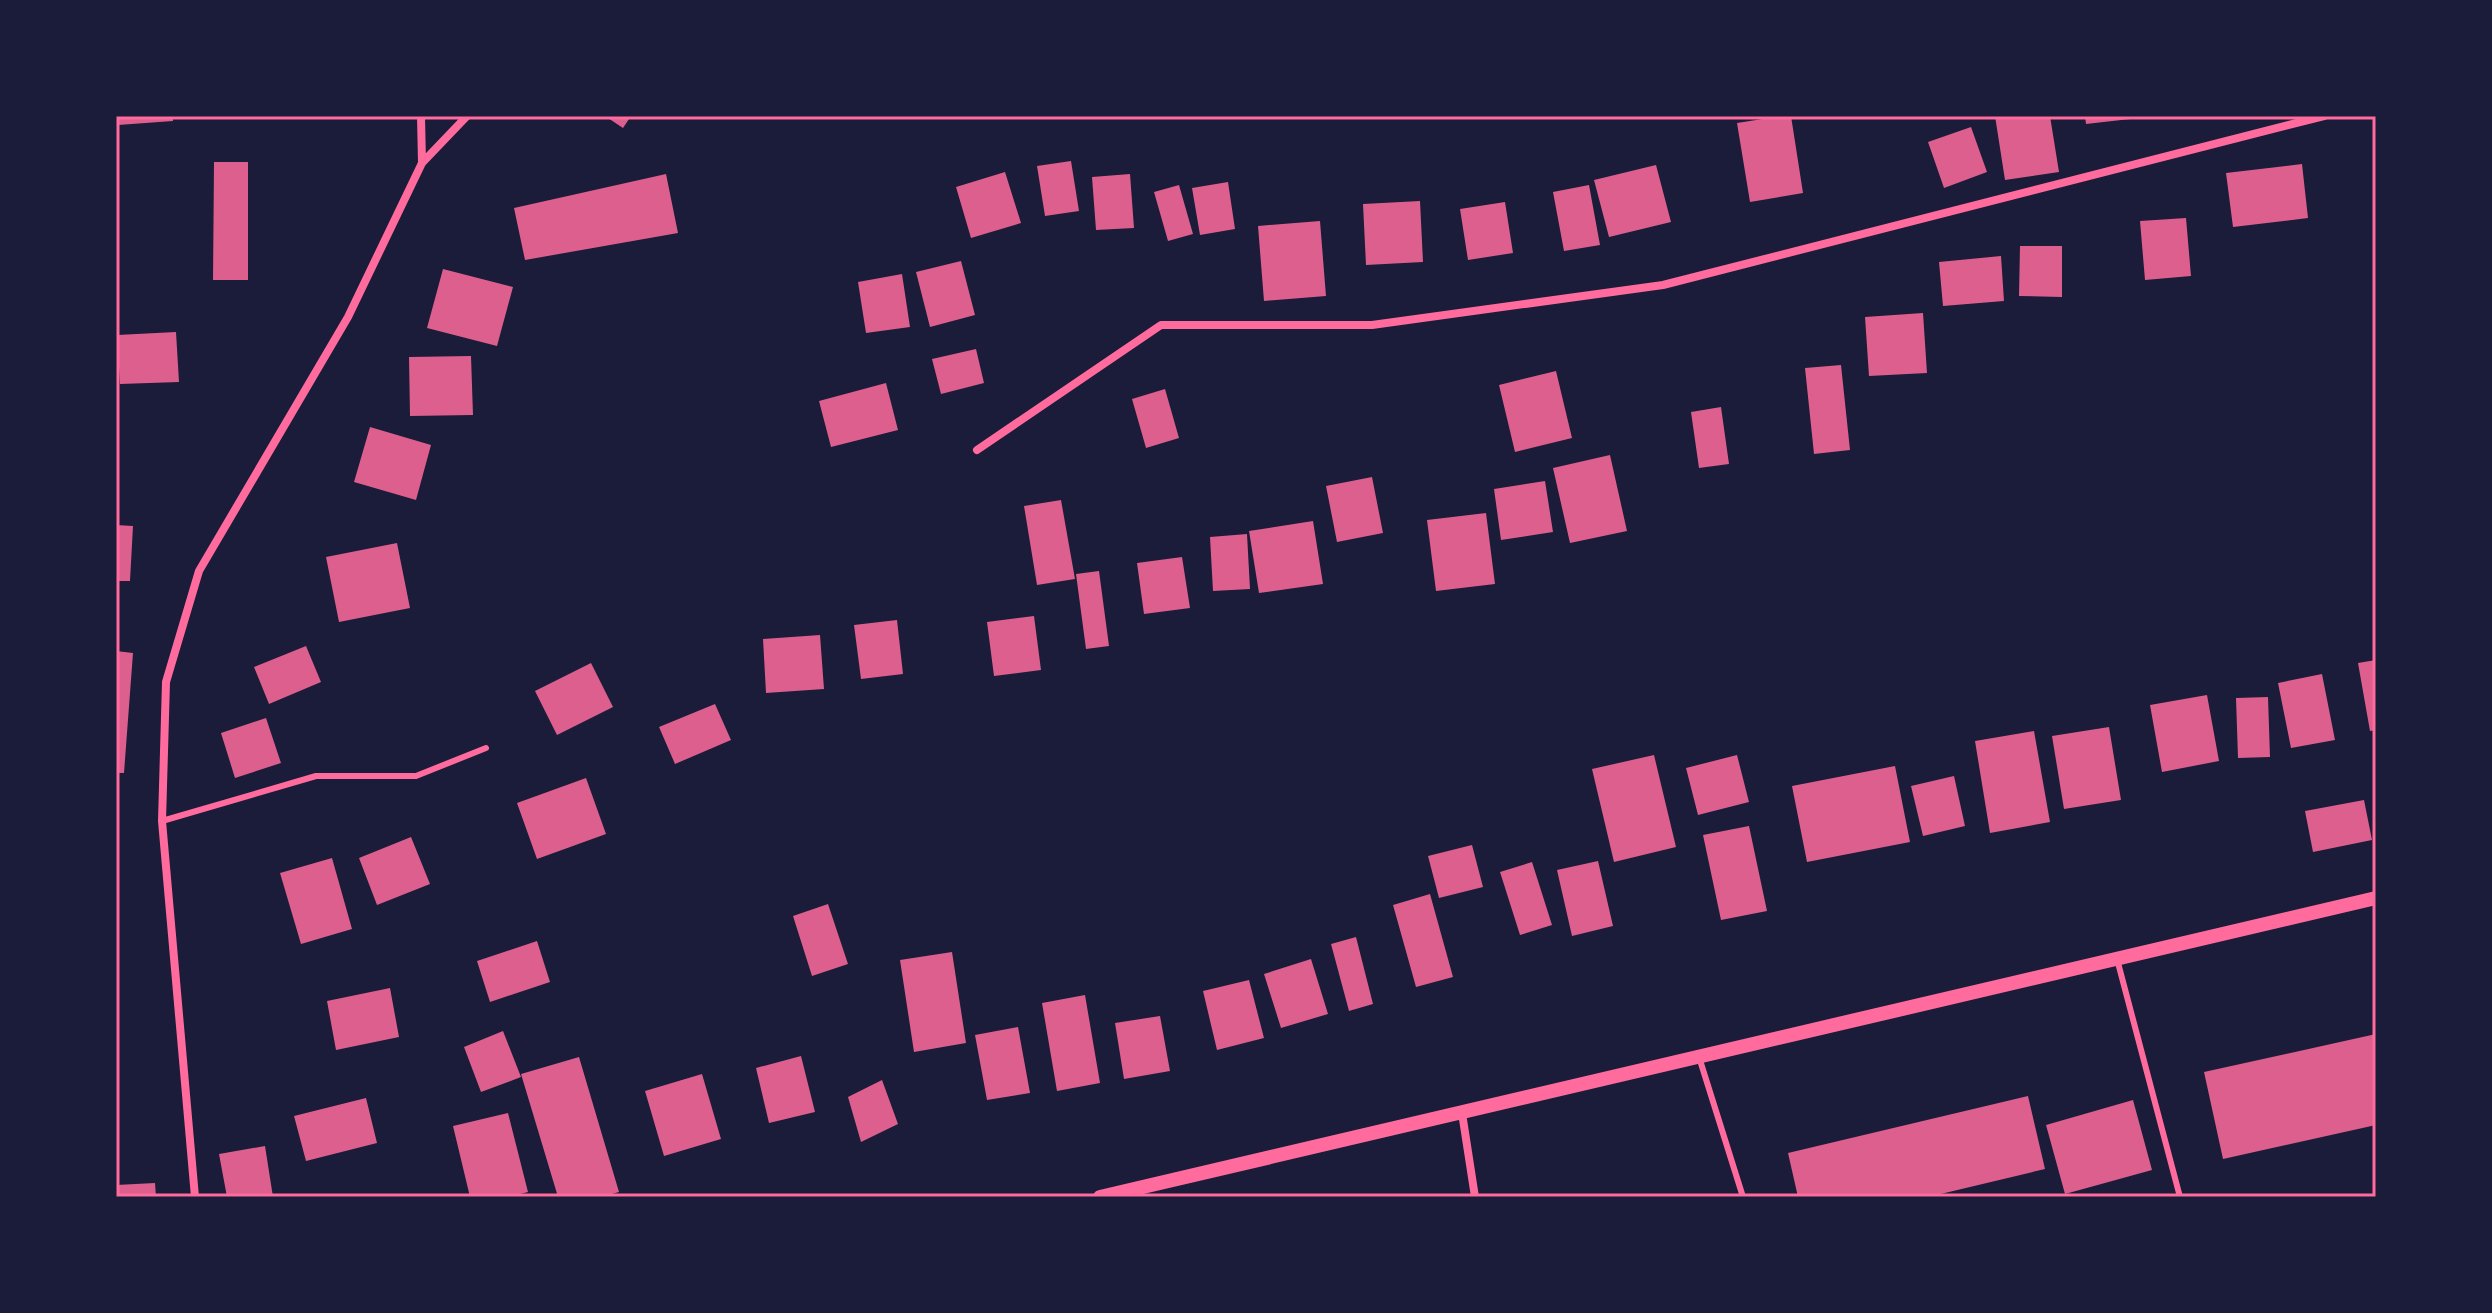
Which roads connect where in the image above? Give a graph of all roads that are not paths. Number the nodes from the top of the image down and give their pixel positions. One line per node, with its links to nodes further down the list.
1 (421, 116): 4 (street)
2 (467, 116): 4 (street)
3 (2324, 116): 5 (street)
4 (422, 163): 7 (street)
5 (977, 450)
6 (486, 748): 7 (lane)
7 (162, 821): 12 (street)
8 (2376, 898): 9 (street)
9 (2117, 959): 10 (street); 16 (lane)
10 (1699, 1057): 11 (street); 15 (lane)
11 (1462, 1113): 13 (street); 14 (street)
12 (195, 1197)
13 (1100, 1197)
14 (1475, 1197)
15 (1743, 1197)
16 (2180, 1197)

